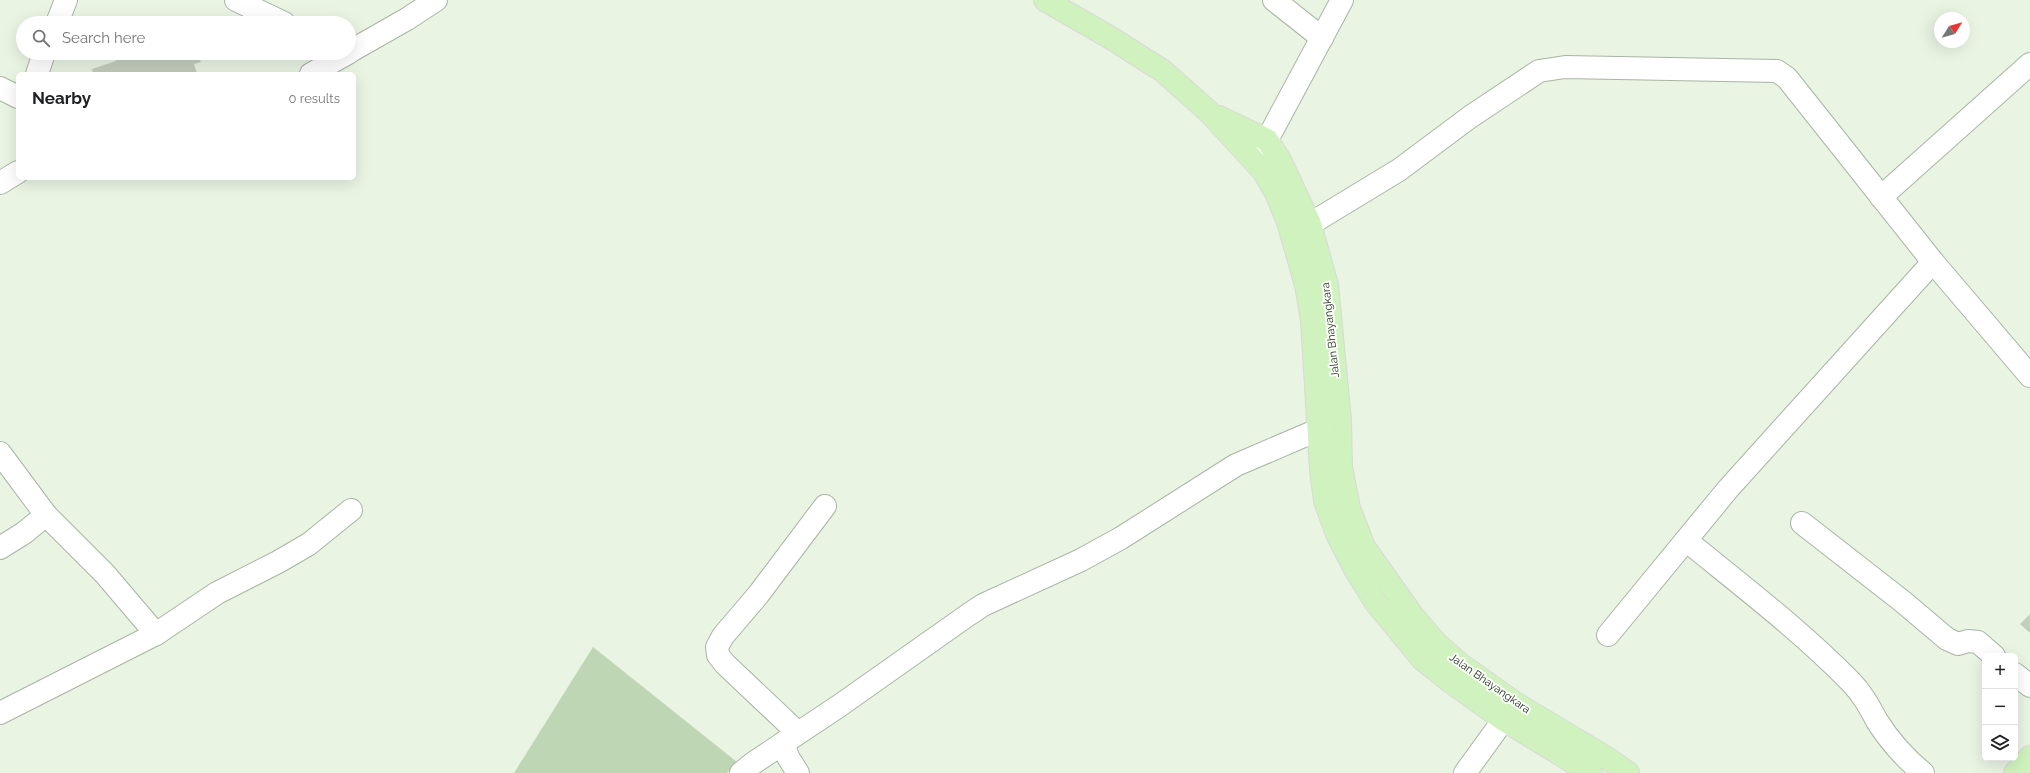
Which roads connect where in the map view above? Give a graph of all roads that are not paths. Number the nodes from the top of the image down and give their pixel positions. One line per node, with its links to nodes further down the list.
1 (66, 0): 7 (street)
2 (236, 0): 8 (street)
3 (436, 0): 10 (street)
4 (1045, 0): 18 (main road)
5 (1274, 0): 9 (street)
6 (1342, 0): 9 (street)
7 (60, 16)
8 (269, 16)
9 (1322, 38): 19 (street)
10 (356, 48)
11 (42, 60): 14 (street)
12 (336, 60): 15 (street)
13 (2030, 64): 23 (street)
14 (38, 72)
15 (315, 72)
16 (0, 88): 17 (street)
17 (16, 96)
18 (1209, 112): 19 (main road); 20 (main road, Jalan Bhayangkara)
19 (1267, 140): 20 (street); 24 (main road, Jalan Bhayangkara)
20 (1252, 159): 27 (main road, Jalan Bhayangkara)
21 (16, 173): 22 (street)
22 (0, 183)
23 (1881, 197): 24 (street); 25 (street)
24 (1310, 224): 40 (main road, Jalan Bhayangkara)
25 (1933, 262): 26 (street); 33 (street)
26 (2030, 376)
27 (1320, 429): 40 (main road, Jalan Bhayangkara); 42 (street)
28 (0, 453): 31 (street)
29 (825, 506): 42 (street)
30 (351, 510): 35 (street)
31 (46, 515): 34 (street); 35 (street)
32 (1802, 523): 37 (street)
33 (1687, 541): 36 (street); 49 (street)
34 (0, 548)
35 (156, 634): 41 (street)
36 (1608, 636)
37 (1991, 653)
38 (2018, 676): 39 (street)
39 (2030, 686)
40 (1510, 712): 46 (street); 47 (main road, Jalan Bhayangkara); 48 (main road, Jalan Bhayangkara)
41 (0, 713)
42 (790, 738): 44 (street); 45 (street)
43 (2030, 757): 50 (main road)
44 (741, 773)
45 (798, 773)
46 (1465, 773)
47 (1591, 773)
48 (1628, 773)
49 (1923, 773)
50 (2015, 773)

